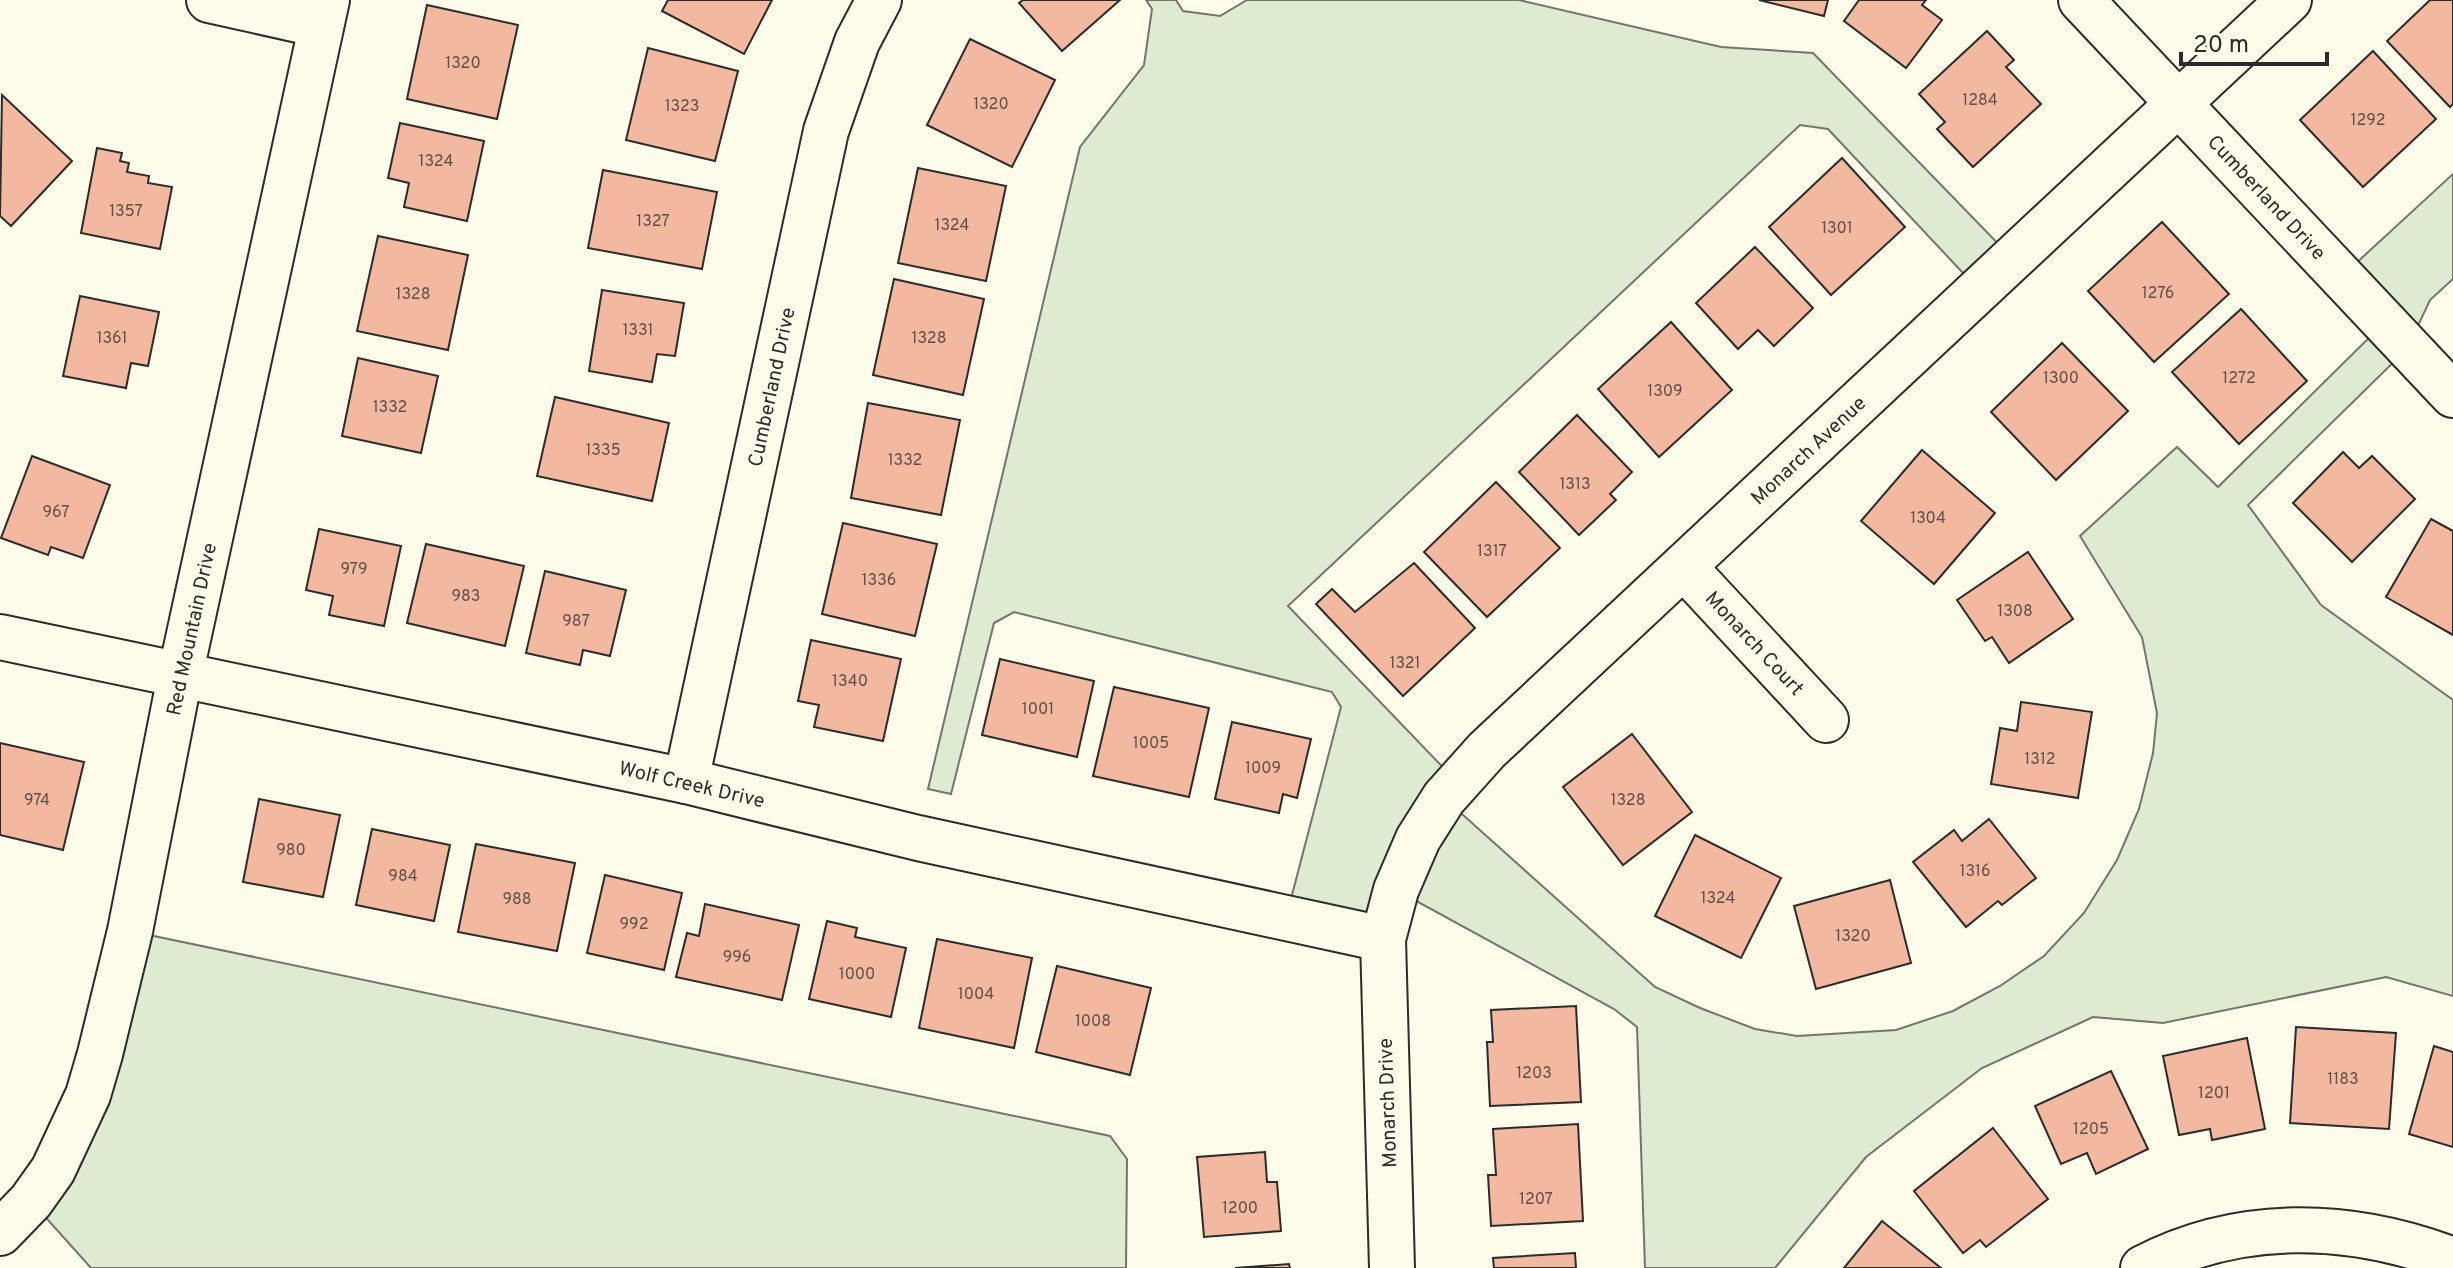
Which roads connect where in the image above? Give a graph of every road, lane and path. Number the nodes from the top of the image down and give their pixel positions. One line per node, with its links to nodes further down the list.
1 (209, 0): 5 (street)
2 (879, 0): 12 (street, Cumberland Drive)
3 (2081, 0): 6 (street, Cumberland Drive)
4 (2289, 0): 6 (street, Monarch Avenue)
5 (324, 13): 10 (street, Red Mountain Drive)
6 (2181, 104): 7 (street, Cumberland Drive); 8 (street, Monarch Avenue)
7 (2453, 395)
8 (1684, 567): 11 (street, Monarch Court); 13 (street, Monarch Avenue)
9 (0, 637): 10 (street, Wolf Creek Drive)
10 (180, 676): 12 (street, Wolf Creek Drive); 14 (street, Red Mountain Drive)
11 (1826, 720)
12 (686, 781): 13 (street, Wolf Creek Drive)
13 (1383, 939): 16 (street, Monarch Drive)
14 (0, 1233)
15 (2453, 1260): 17 (street)
16 (1392, 1268)
17 (2143, 1268)

